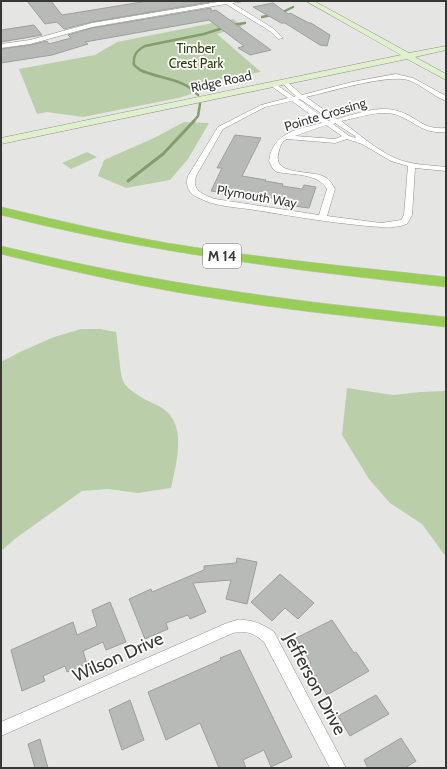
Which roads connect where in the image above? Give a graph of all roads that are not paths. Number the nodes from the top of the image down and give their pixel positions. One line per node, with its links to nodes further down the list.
1 (228, 1): 2 (street); 4 (street); 5 (street)
2 (244, 1)
3 (309, 1): 7 (street)
4 (280, 38)
5 (1, 46)
6 (446, 48): 7 (street, Ridge Road)
7 (407, 55): 8 (street); 9 (street, Ridge Road)
8 (446, 77)
9 (283, 81): 10 (street, Ridge Road); 11 (street)
10 (272, 84): 12 (street); 19 (street, Ridge Road)
11 (301, 96): 12 (street, Plymouth Way); 13 (street, Plymouth Way); 14 (street)
12 (291, 99): 15 (street); 24 (street, Plymouth Way)
13 (446, 99)
14 (337, 122): 15 (street, Pointe Crossing); 16 (street, Pointe Crossing); 20 (street)
15 (327, 124): 17 (street, Pointe Crossing); 18 (street)
16 (446, 130)
17 (286, 137): 18 (street); 24 (street, Pointe Crossing)
18 (347, 137): 20 (street)
19 (1, 140)
20 (366, 144): 21 (street)
21 (412, 165): 22 (street); 24 (street, Plymouth Way)
22 (446, 169)
23 (1, 210): 26 (highway, M 14)
24 (322, 218)
25 (1, 250): 27 (highway)
26 (446, 282)
27 (446, 322)
28 (252, 626): 29 (street, Wilson Drive); 30 (street, Jefferson Drive)
29 (1, 729)
30 (338, 768)

